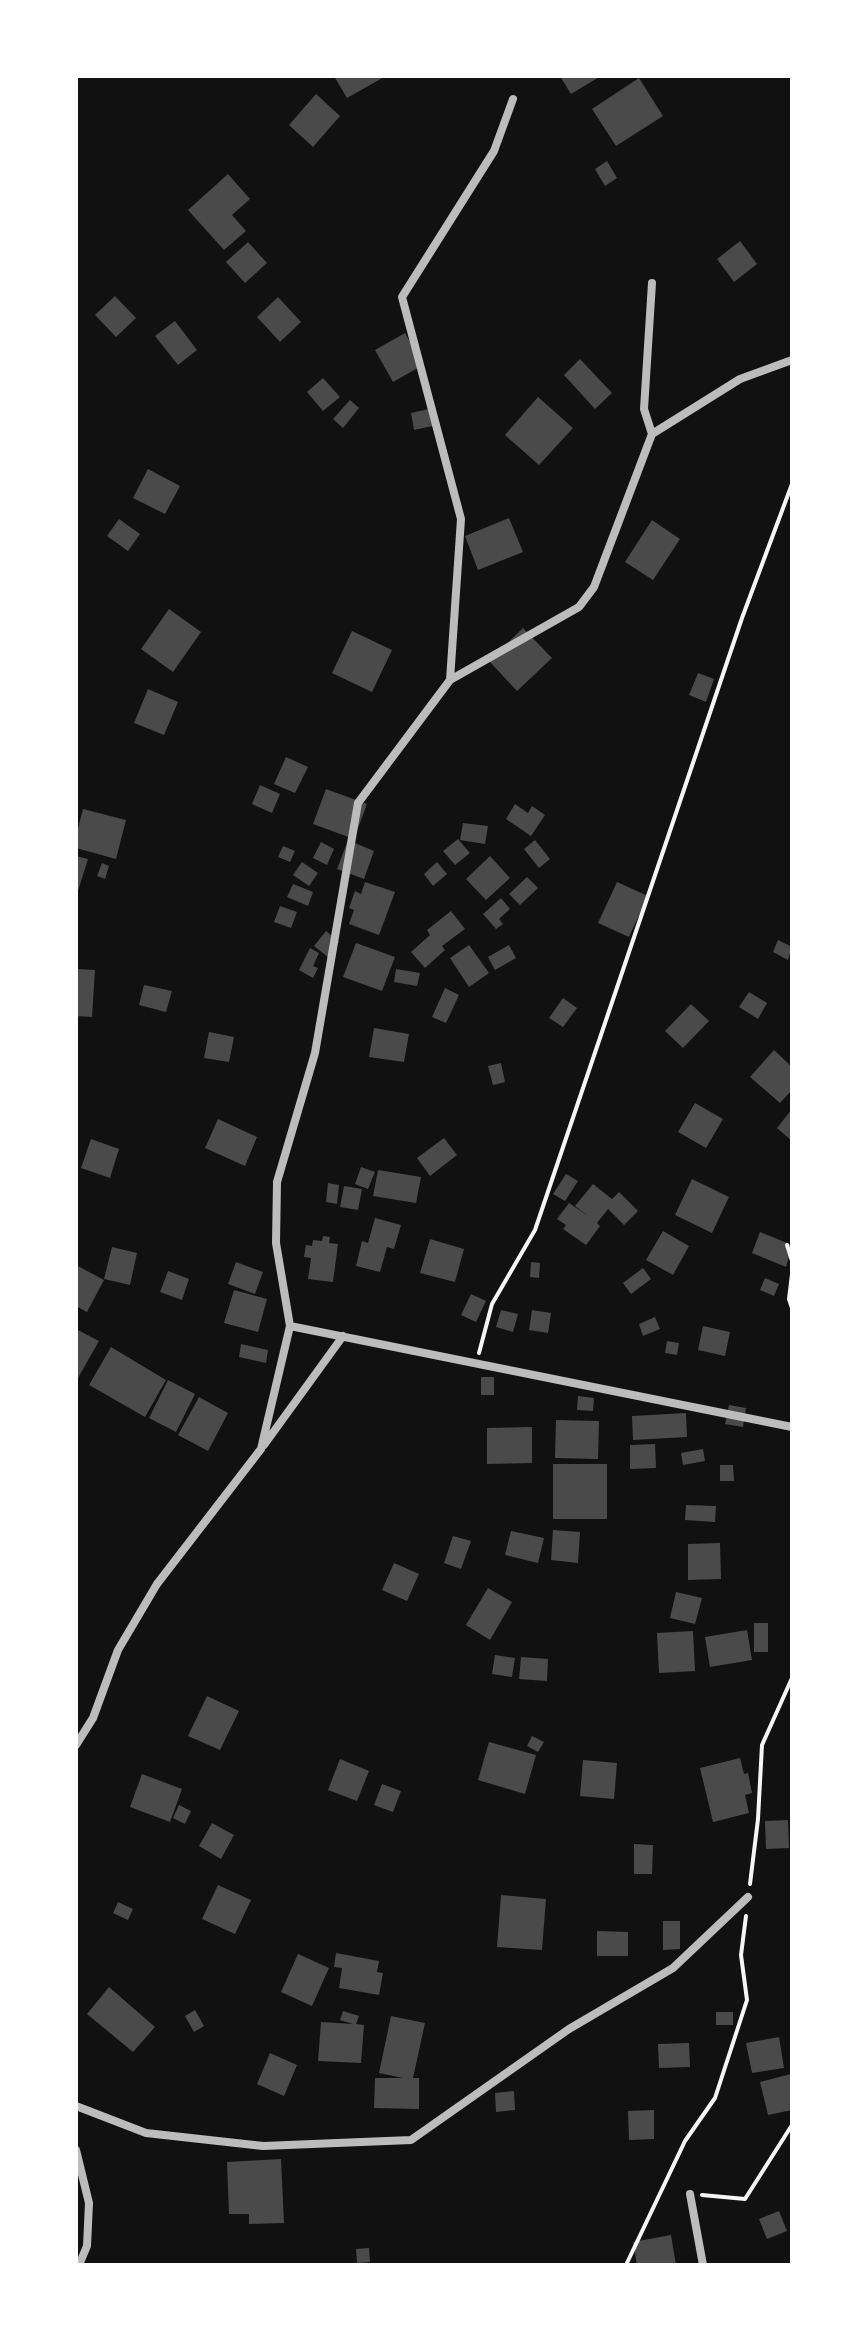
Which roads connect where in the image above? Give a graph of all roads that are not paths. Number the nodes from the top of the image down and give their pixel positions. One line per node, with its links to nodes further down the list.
1 (513, 99): 5 (street)
2 (652, 283): 4 (street)
3 (792, 360): 4 (street)
4 (652, 434): 5 (street)
5 (450, 680): 6 (street)
6 (290, 1326): 7 (street); 9 (street)
7 (343, 1336): 8 (street); 9 (street)
8 (792, 1427)
9 (261, 1449): 10 (street)
10 (76, 1745)
11 (748, 1897): 12 (street)
12 (76, 2106)
13 (76, 2150): 15 (street)
14 (690, 2194): 16 (street)
15 (79, 2265)
16 (703, 2265)

